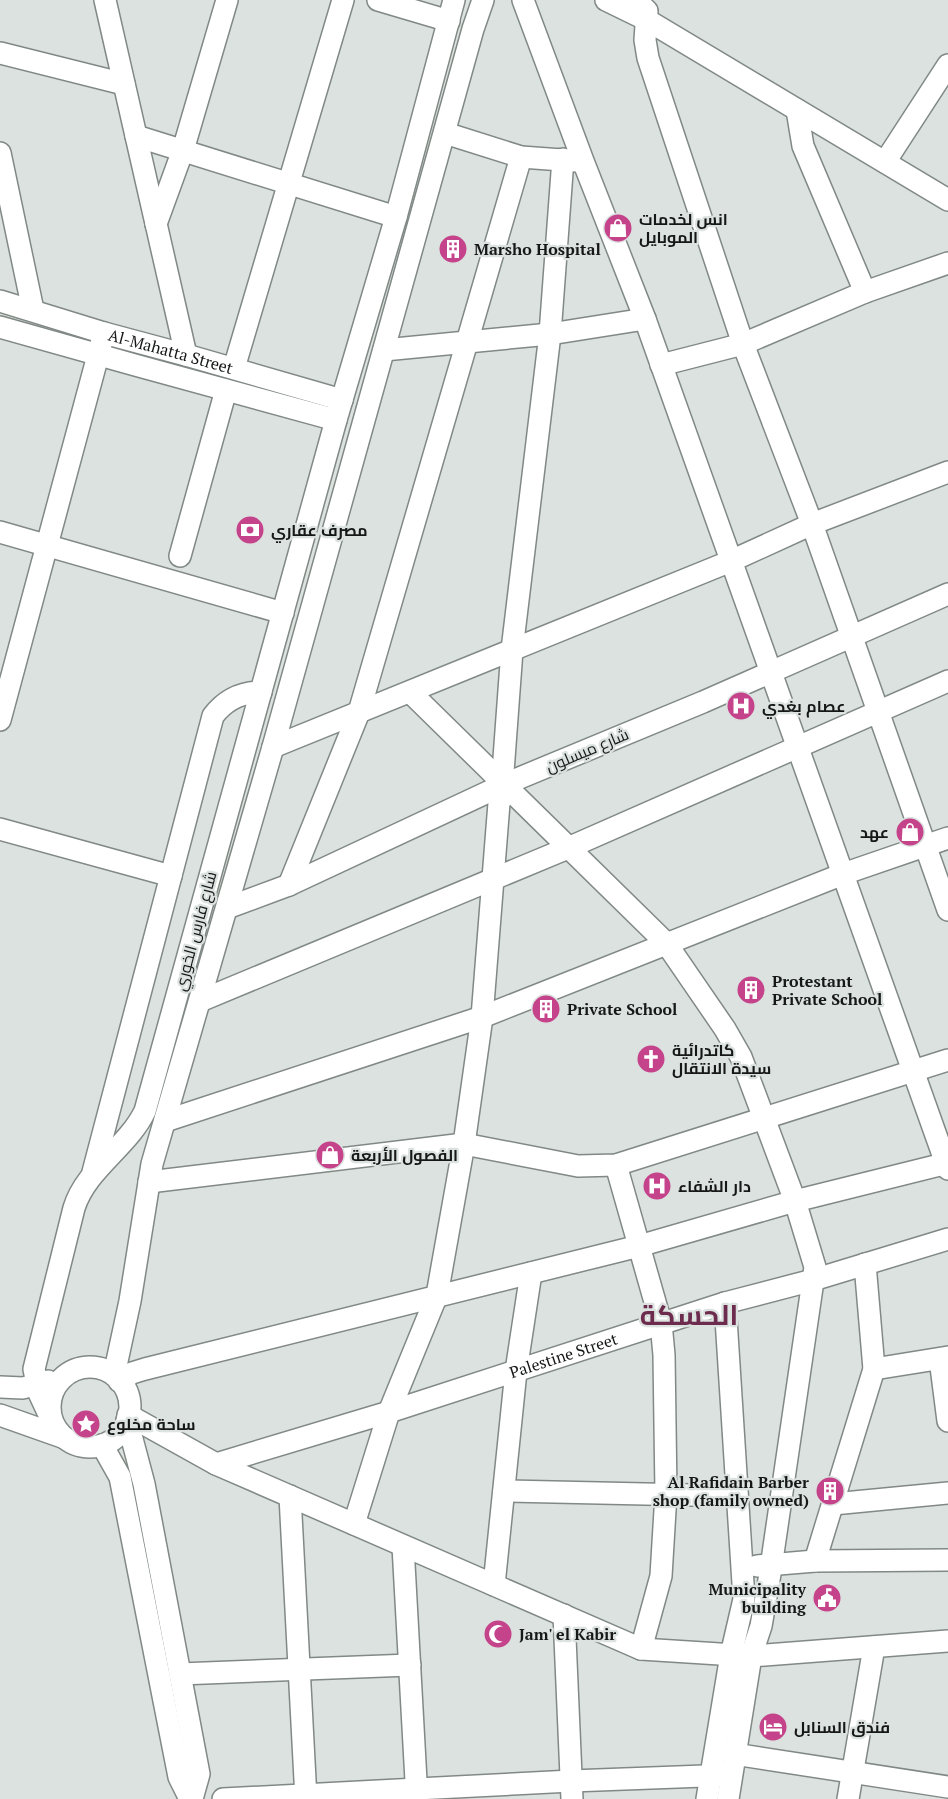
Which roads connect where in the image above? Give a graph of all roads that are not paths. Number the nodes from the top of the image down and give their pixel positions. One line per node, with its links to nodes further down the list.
1 (105, 0): 14 (street)
2 (227, 0): 18 (street)
3 (343, 0): 23 (street)
4 (378, 0): 11 (street)
5 (454, 0): 11 (street, شارع فارس الخوري)
6 (483, 0): 16 (street)
7 (523, 0): 21 (street)
8 (606, 0): 10 (street)
9 (636, 0): 10 (street)
10 (647, 20): 15 (street); 36 (street)
11 (449, 21): 25 (street, شارع فارس الخوري)
12 (0, 53): 14 (street)
13 (948, 65): 22 (street)
14 (124, 84): 17 (street)
15 (797, 110): 22 (street); 28 (street)
16 (445, 133): 20 (street); 37 (street)
17 (136, 136): 18 (street); 26 (street)
18 (183, 150): 23 (street); 26 (street)
19 (0, 153): 30 (street)
20 (521, 157): 21 (street); 35 (street)
21 (573, 160): 31 (street); 34 (street)
22 (885, 162): 24 (street)
23 (289, 183): 25 (street); 41 (street)
24 (948, 200)
25 (396, 217): 43 (street, شارع فارس الخوري)
26 (156, 224): 39 (street)
27 (948, 263): 28 (street)
28 (866, 292): 36 (street)
29 (0, 301): 30 (street, Al-Mahatta Street)
30 (33, 310): 33 (street, Al-Mahatta Street)
31 (645, 319): 34 (street); 40 (street)
32 (0, 327): 38 (street, Al-Mahatta Street)
33 (104, 333): 38 (street); 39 (street, Al-Mahatta Street)
34 (550, 334): 35 (street); 53 (street)
35 (467, 342): 37 (street); 58 (street)
36 (743, 344): 40 (street); 45 (street)
37 (384, 350): 61 (street)
38 (99, 355): 42 (street, Al-Mahatta Street); 47 (street)
39 (186, 355): 41 (street, Al-Mahatta Street)
40 (661, 365): 49 (street)
41 (234, 368): 43 (street, Al-Mahatta Street)
42 (226, 390): 43 (street, Al-Mahatta Street); 48 (street)
43 (339, 410): 51 (street, شارع فارس الخوري)
44 (946, 479): 45 (street)
45 (812, 524): 49 (street); 52 (street)
46 (0, 532): 47 (street)
47 (47, 546): 51 (street); 60 (street)
48 (180, 556)
49 (731, 561): 53 (street); 54 (street)
50 (948, 594): 52 (street, شارع ميسلون)
51 (283, 613): 56 (street, شارع فارس الخوري)
52 (851, 637): 54 (street, شارع ميسلون); 59 (street)
53 (513, 650): 57 (street); 63 (street)
54 (771, 672): 62 (street); 63 (street, شارع ميسلون)
55 (948, 681): 59 (street)
56 (261, 692): 69 (street); 84 (street, شارع فارس الخوري)
57 (410, 692): 58 (street); 63 (street)
58 (359, 712): 61 (street); 71 (street)
59 (879, 713): 62 (street); 66 (street)
60 (0, 720)
61 (273, 747): 72 (street)
62 (798, 749): 67 (street); 68 (street)
63 (505, 785): 67 (street); 70 (street); 71 (street, شارع ميسلون)
64 (0, 828): 69 (street)
65 (948, 838): 66 (street)
66 (925, 846): 68 (street); 73 (street)
67 (568, 848): 70 (street); 74 (street)
68 (843, 874): 74 (street); 78 (street)
69 (171, 876): 84 (street)
70 (492, 879): 75 (street); 76 (street)
71 (289, 885): 72 (street, شارع ميسلون)
72 (227, 908): 75 (street)
73 (948, 910)
74 (666, 943): 76 (street); 79 (street)
75 (200, 1001): 80 (street)
76 (482, 1017): 80 (street); 81 (street)
77 (948, 1060): 78 (street)
78 (913, 1071): 79 (street); 83 (street)
79 (764, 1118): 82 (street); 86 (street)
80 (165, 1121): 85 (street)
81 (464, 1144): 82 (street); 85 (street); 92 (street)
82 (616, 1165): 88 (street)
83 (947, 1165): 86 (street)
84 (90, 1180): 96 (street, شارع فارس الخوري)
85 (149, 1182): 100 (street)
86 (795, 1201): 88 (street); 91 (street)
87 (948, 1239): 89 (street, Palestine Street)
88 (639, 1246): 90 (street); 94 (street)
89 (866, 1264): 91 (street, Palestine Street); 97 (street)
90 (531, 1273): 92 (street); 98 (street)
91 (813, 1280): 93 (street, Palestine Street); 121 (street)
92 (437, 1295): 100 (street); 104 (street)
93 (725, 1303): 94 (street, Palestine Street); 115 (street)
94 (661, 1323): 98 (street, Palestine Street); 113 (street)
95 (944, 1358): 97 (street); 107 (street)
96 (35, 1360): 101 (street); 102 (street, شارع فارس الخوري)
97 (874, 1369): 116 (street)
98 (516, 1371): 104 (street, Palestine Street); 111 (street)
99 (71, 1372): 100 (street); 102 (street); 108 (street)
100 (116, 1378): 106 (street)
101 (0, 1379)
102 (37, 1385): 103 (street); 108 (street, شارع فارس الخوري)
103 (0, 1388)
104 (389, 1412): 110 (street, Palestine Street); 117 (street)
105 (0, 1415): 108 (street)
106 (128, 1418): 109 (street); 110 (street); 131 (street)
107 (948, 1420)
108 (59, 1430): 109 (street)
109 (102, 1445): 139 (street)
110 (216, 1464): 114 (street)
111 (504, 1491): 113 (street); 123 (street)
112 (948, 1493): 116 (street)
113 (666, 1494): 115 (street); 127 (street)
114 (290, 1496): 117 (street); 130 (street)
115 (737, 1496): 122 (street)
116 (833, 1504): 120 (street)
117 (354, 1524): 118 (street)
118 (403, 1545): 123 (street); 129 (street)
119 (948, 1560): 120 (street)
120 (815, 1561): 121 (street)
121 (771, 1564): 122 (street); 128 (street)
122 (742, 1567): 128 (street)
123 (494, 1585): 124 (street)
124 (564, 1615): 127 (street); 136 (street)
125 (948, 1641): 126 (street)
126 (874, 1647): 128 (street); 133 (street)
127 (641, 1649): 128 (street)
128 (741, 1655): 132 (street); 134 (street)
129 (410, 1665): 130 (street); 137 (street)
130 (299, 1669): 131 (street); 138 (street)
131 (180, 1674): 139 (street)
132 (734, 1754): 133 (street); 134 (street)
133 (853, 1772): 135 (street); 143 (street)
134 (721, 1775): 136 (street); 141 (street); 142 (street)
135 (948, 1787)
136 (571, 1790): 137 (street)
137 (417, 1794): 138 (street)
138 (306, 1797): 140 (street)
139 (191, 1799)
140 (224, 1799)
141 (708, 1799)
142 (728, 1799)
143 (848, 1799)

